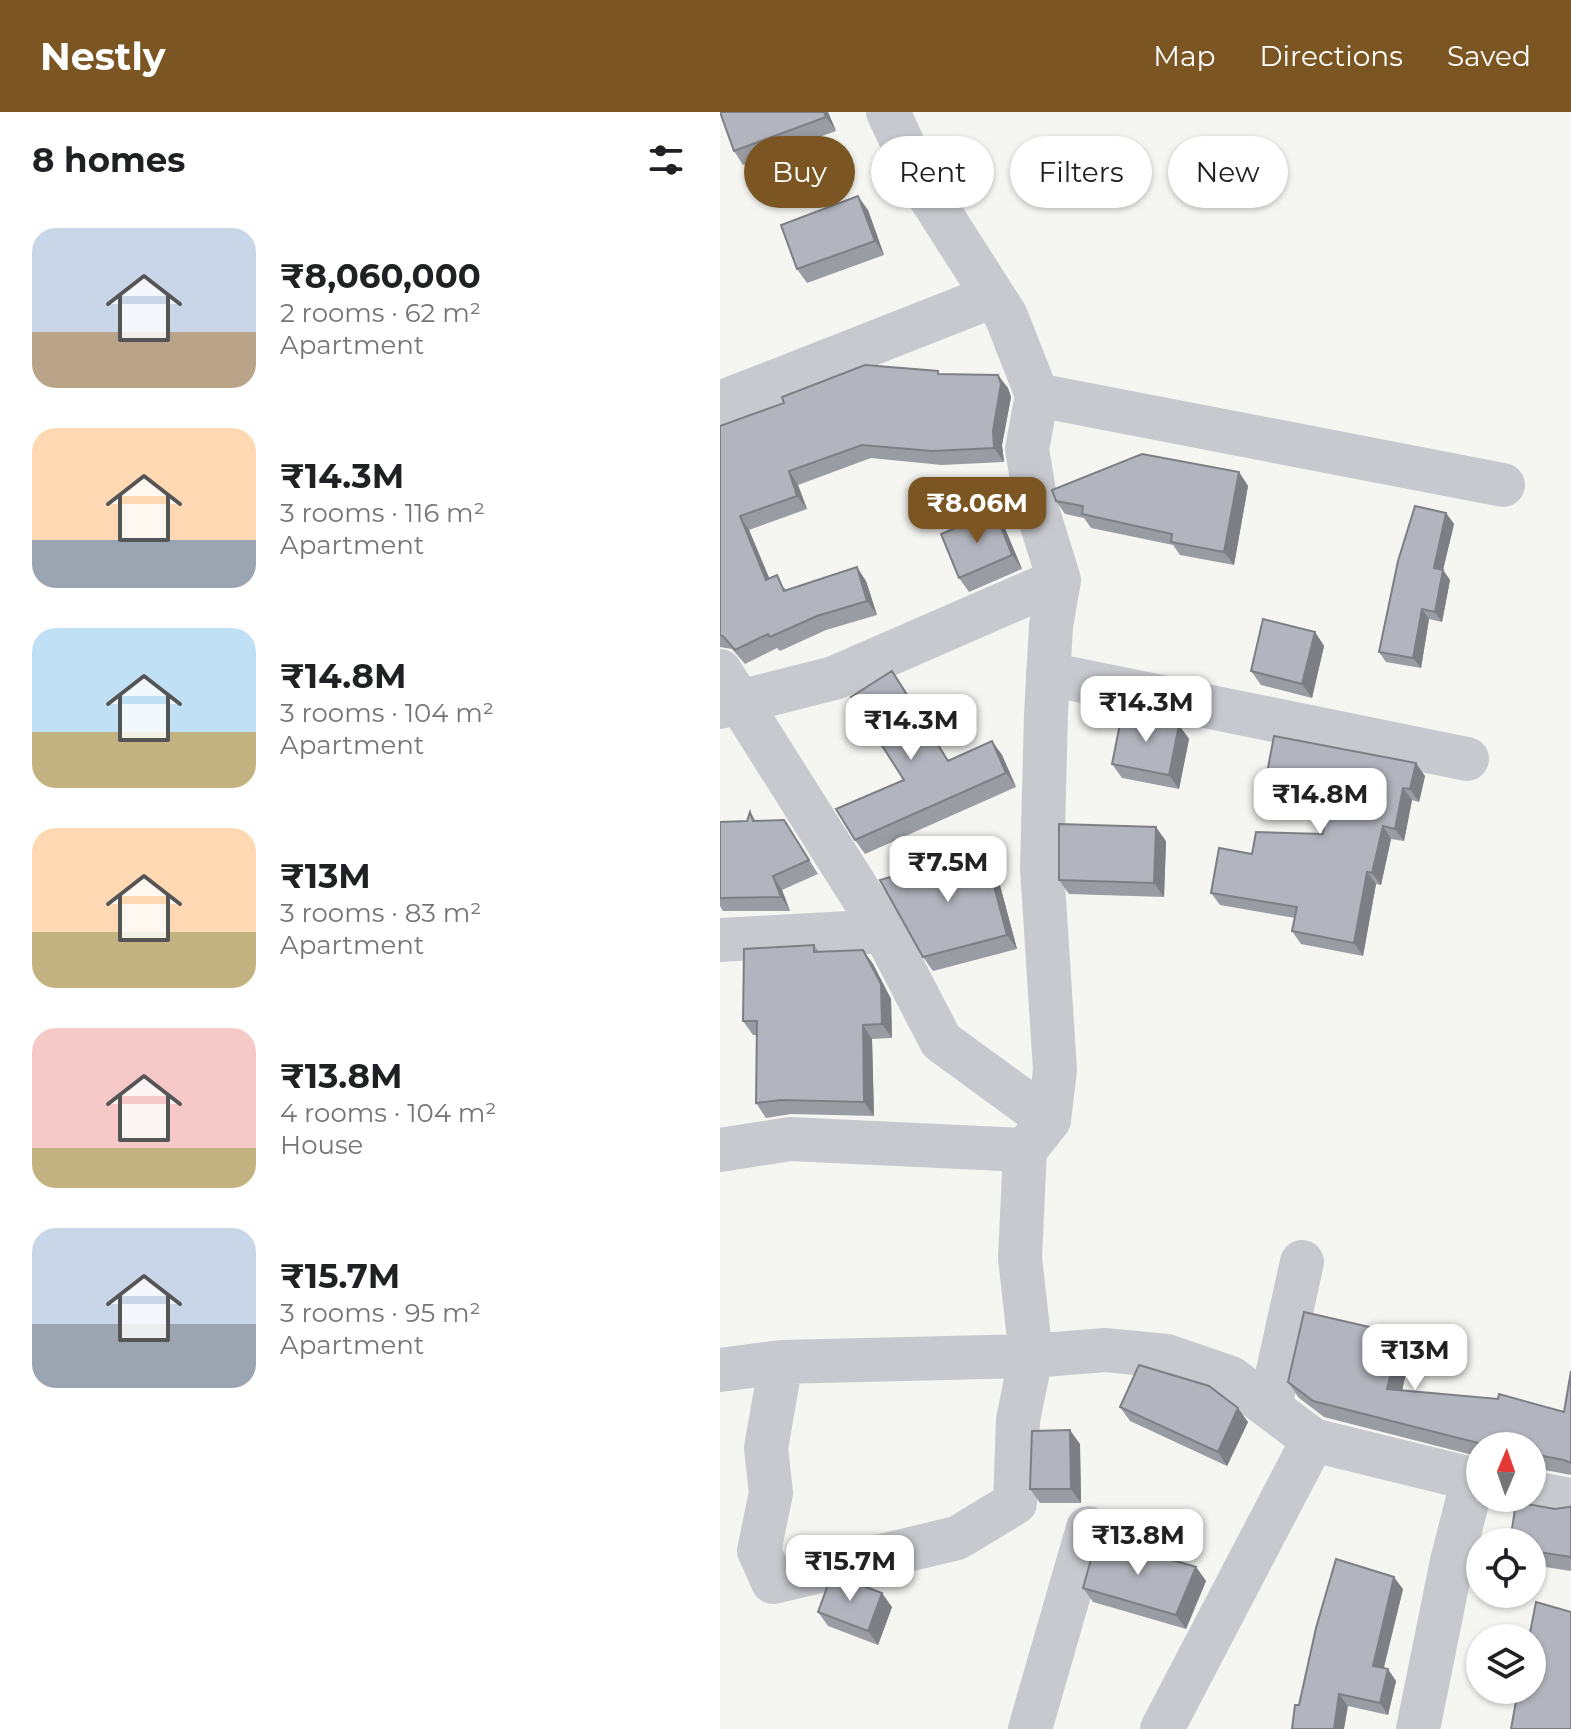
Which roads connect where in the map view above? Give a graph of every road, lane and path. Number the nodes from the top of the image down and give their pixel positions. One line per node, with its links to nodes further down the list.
1 (888, 112): 2 (street)
2 (993, 296): 3 (street); 4 (street)
3 (1037, 395): 5 (street); 6 (street)
4 (720, 403)
5 (1503, 485)
6 (1059, 580): 7 (street); 8 (street)
7 (1048, 674): 9 (street); 12 (street)
8 (728, 693): 10 (street)
9 (1467, 759)
10 (884, 931): 11 (street); 12 (street)
11 (720, 940)
12 (1037, 1135): 13 (street); 15 (street)
13 (720, 1150)
14 (1302, 1262): 18 (street)
15 (1031, 1356): 16 (street); 16 (street); 18 (street)
16 (781, 1362): 17 (street)
17 (720, 1370)
18 (1270, 1407): 19 (street)
19 (1313, 1440): 20 (street); 26 (street)
20 (1466, 1477)
21 (1546, 1496): 22 (street)
22 (1571, 1500)
23 (1467, 1512): 27 (street)
24 (1088, 1528): 25 (street)
25 (1030, 1729)
26 (1162, 1729)
27 (1418, 1729)

